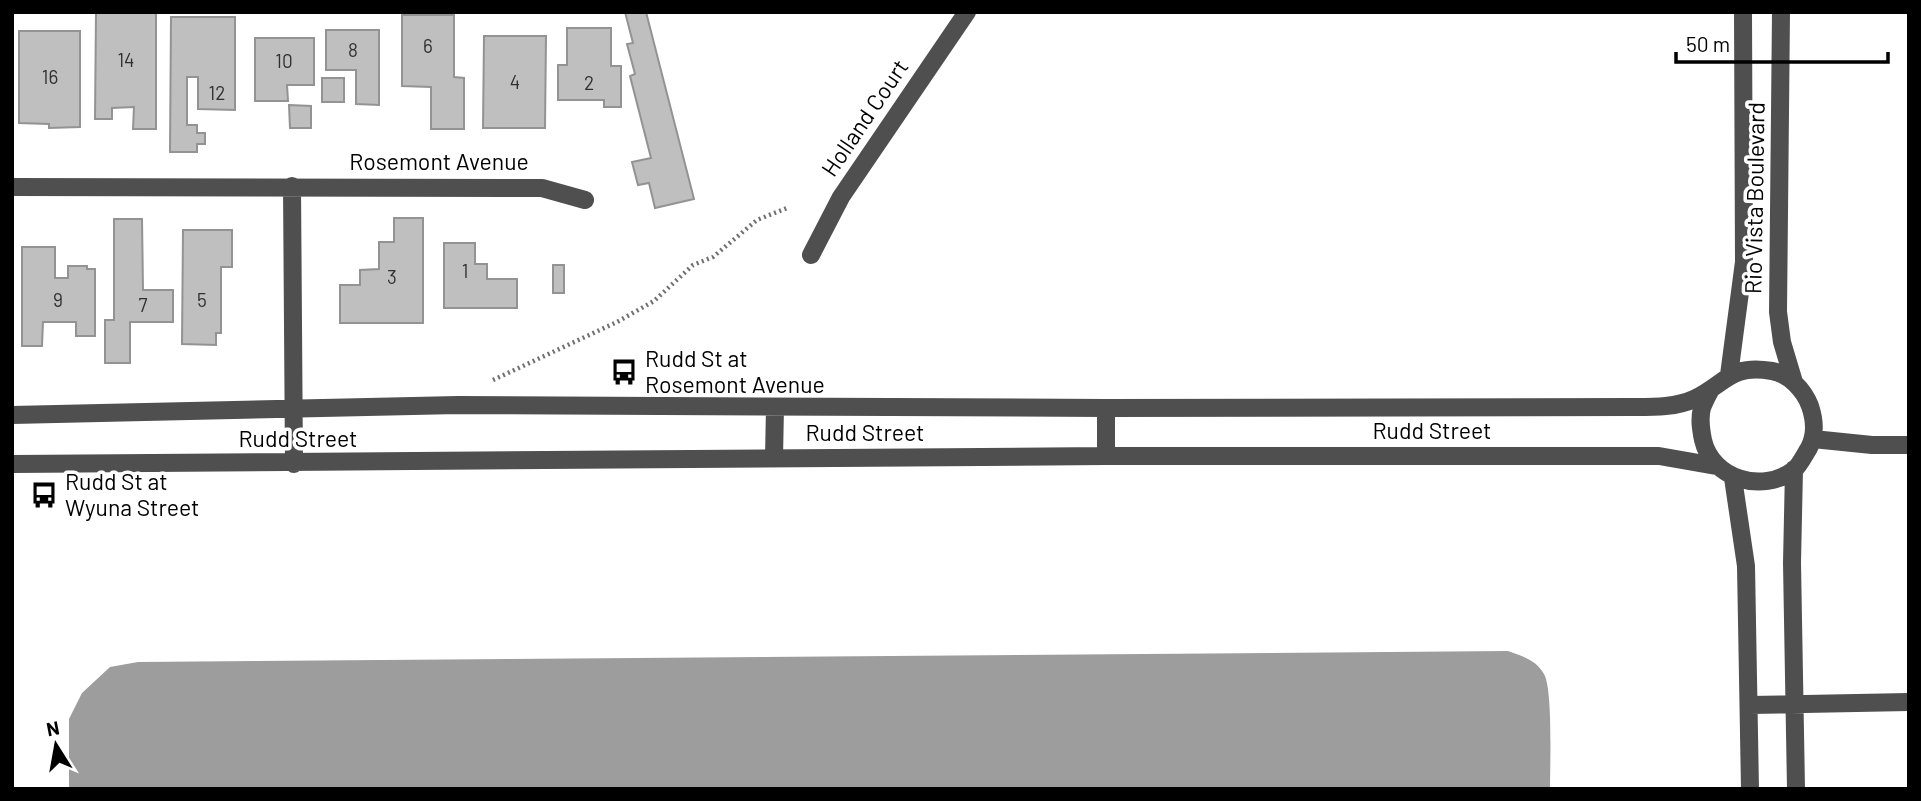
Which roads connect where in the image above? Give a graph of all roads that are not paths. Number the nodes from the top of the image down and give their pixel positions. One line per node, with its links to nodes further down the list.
1 (967, 12): 7 (street, Holland Court)
2 (1743, 12): 8 (street, Rio Vista Boulevard)
3 (1781, 12): 9 (street, Rio Vista Boulevard)
4 (292, 186): 5 (street, Rosemont Avenue); 6 (street, Rosemont Avenue); 12 (street)
5 (12, 187)
6 (585, 200)
7 (811, 255)
8 (1729, 375): 9 (street); 10 (street)
9 (1794, 382): 15 (street)
10 (1711, 389): 13 (street, Rudd Street); 21 (street)
11 (775, 407): 12 (street, Rudd Street); 13 (street, Rudd Street); 18 (street)
12 (294, 408): 14 (street, Rudd Street); 20 (street)
13 (1106, 408): 17 (street)
14 (12, 415)
15 (1813, 439): 16 (street); 22 (street)
16 (1909, 445)
17 (1106, 456): 18 (street, Rudd Street); 21 (street, Rudd Street)
18 (774, 458): 20 (street, Rudd Street)
19 (12, 464): 20 (street, Rudd Street)
20 (294, 464)
21 (1716, 466): 23 (street)
22 (1794, 469): 23 (street); 25 (street)
23 (1732, 478): 26 (street)
24 (1909, 702): 25 (street)
25 (1796, 704): 26 (street); 28 (street)
26 (1749, 705): 27 (street)
27 (1750, 789)
28 (1796, 789)

